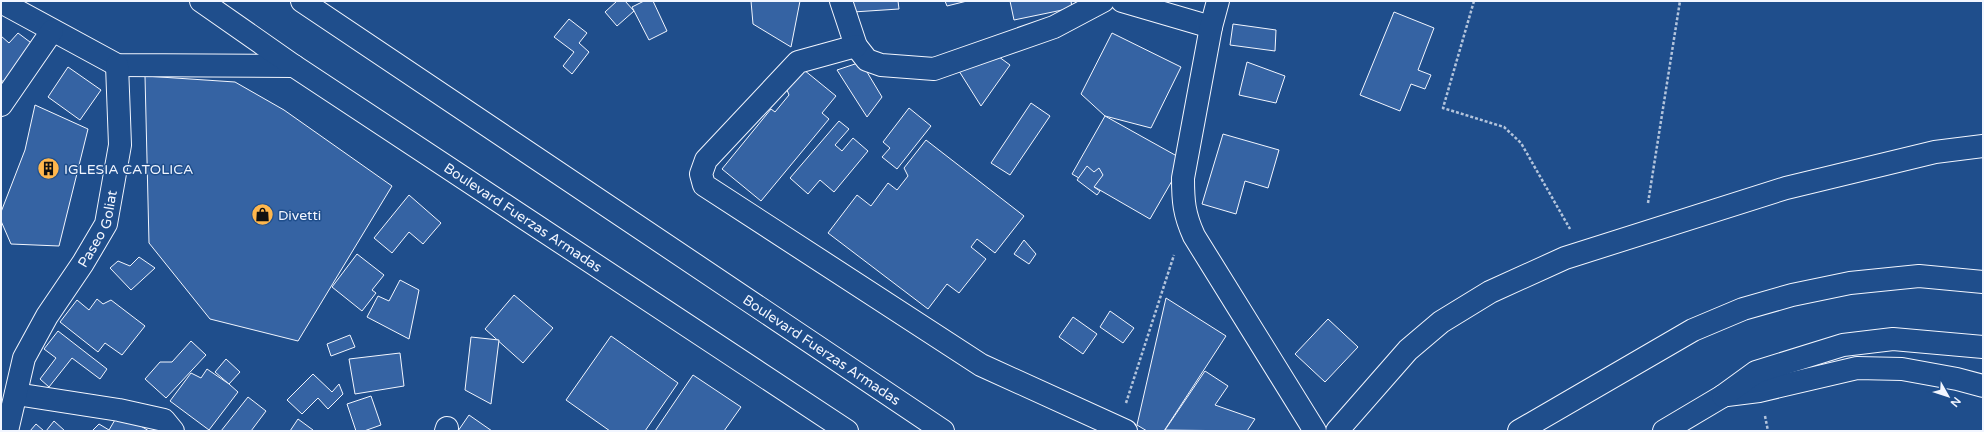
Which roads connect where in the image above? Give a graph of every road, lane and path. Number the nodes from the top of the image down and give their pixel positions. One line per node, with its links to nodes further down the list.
1 (201, 1): 14 (main road, Boulevard Fuerzas Armadas)
2 (302, 1): 29 (main road, Boulevard Fuerzas Armadas)
3 (842, 1): 12 (main road)
4 (1103, 1): 12 (main road)
5 (1122, 1): 10 (main road)
6 (1218, 1): 10 (main road)
7 (1474, 1): 19 (path)
8 (1680, 1): 18 (path)
9 (1, 2): 11 (main road)
10 (1211, 27): 17 (main road)
11 (52, 31): 13 (main road); 15 (main road)
12 (856, 46): 25 (main road)
13 (117, 65): 14 (main road); 23 (main road, Paseo Goliat)
14 (294, 66): 28 (main road, Boulevard Fuerzas Armadas)
15 (1, 105)
16 (1983, 146): 18 (main road)
17 (1186, 218): 25 (path); 30 (main road)
18 (1644, 233): 19 (main road)
19 (1583, 252): 31 (main road)
20 (1983, 282): 32 (main road)
21 (1983, 347): 24 (main road)
22 (1983, 386): 24 (main road)
23 (16, 394): 26 (main road, Paseo Goliat); 27 (main road)
24 (1723, 396): 33 (main road)
25 (1122, 429)
26 (7, 431)
27 (174, 431)
28 (847, 431)
29 (943, 431)
30 (1315, 431)
31 (1337, 431)
32 (1520, 431)
33 (1664, 431)

